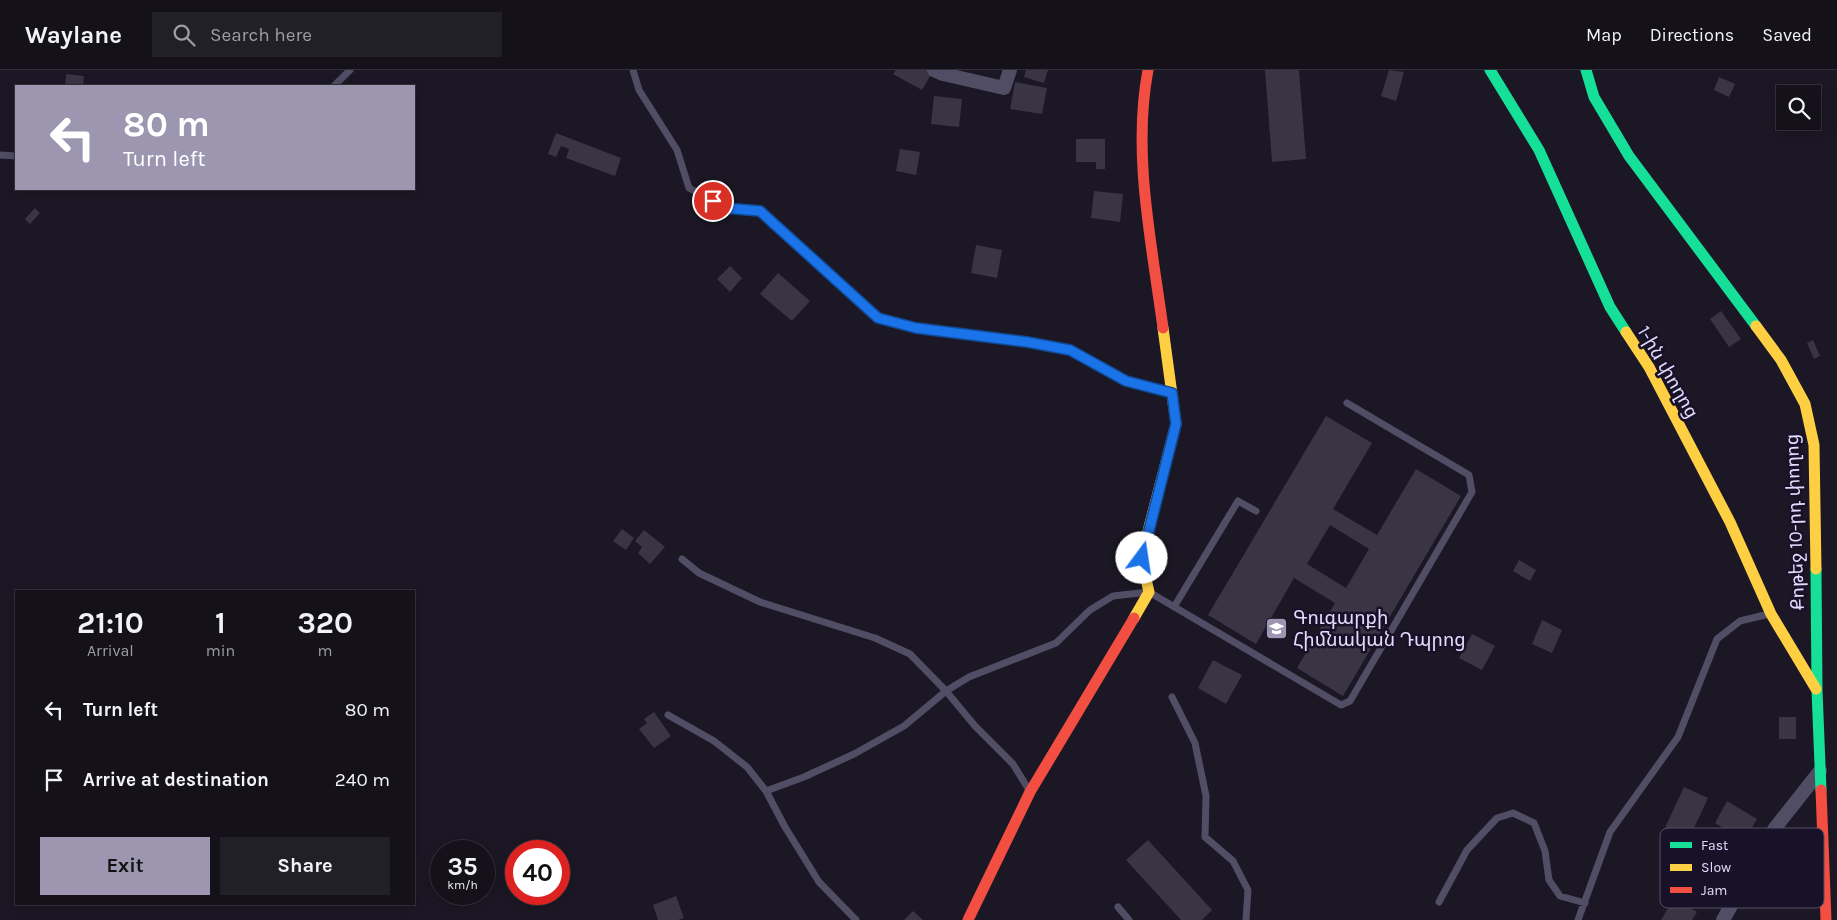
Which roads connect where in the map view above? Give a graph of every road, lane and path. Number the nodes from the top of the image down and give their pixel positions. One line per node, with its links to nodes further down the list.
1 (350, 70): 8 (lane)
2 (633, 70): 11 (lane)
3 (934, 70): 4 (street)
4 (1010, 70)
5 (1148, 70): 11 (street)
6 (1490, 70): 17 (street, 1-ին փողոց)
7 (1586, 70): 18 (street, Քոթեջ 10-րդ փողոց)
8 (335, 85)
9 (0, 154): 10 (lane)
10 (15, 156)
11 (1172, 393): 15 (street)
12 (1347, 403): 16 (lane)
13 (1256, 511): 16 (lane)
14 (682, 559): 19 (lane)
15 (1148, 592): 16 (lane); 19 (lane); 24 (street)
16 (1174, 607)
17 (1771, 614): 18 (street, 1-ին փողոց); 29 (lane)
18 (1818, 690): 22 (street, Քոթեջ 10-րդ փողոց)
19 (946, 691): 23 (lane); 24 (lane)
20 (1172, 697): 35 (lane)
21 (668, 715): 23 (lane)
22 (1820, 771): 25 (street); 26 (street, Քոթեջ 10-րդ փողոց)
23 (766, 791): 32 (lane)
24 (1030, 792): 33 (street)
25 (1775, 828)
26 (1822, 828)
27 (1824, 870): 38 (street, Քոթեջ 10-րդ փողոց)
28 (1439, 902): 29 (lane)
29 (1584, 903): 36 (lane)
30 (1118, 907): 34 (lane)
31 (1731, 908): 37 (street)
32 (856, 920)
33 (968, 920)
34 (1129, 920)
35 (1246, 920)
36 (1578, 920)
37 (1724, 920)
38 (1826, 920)

